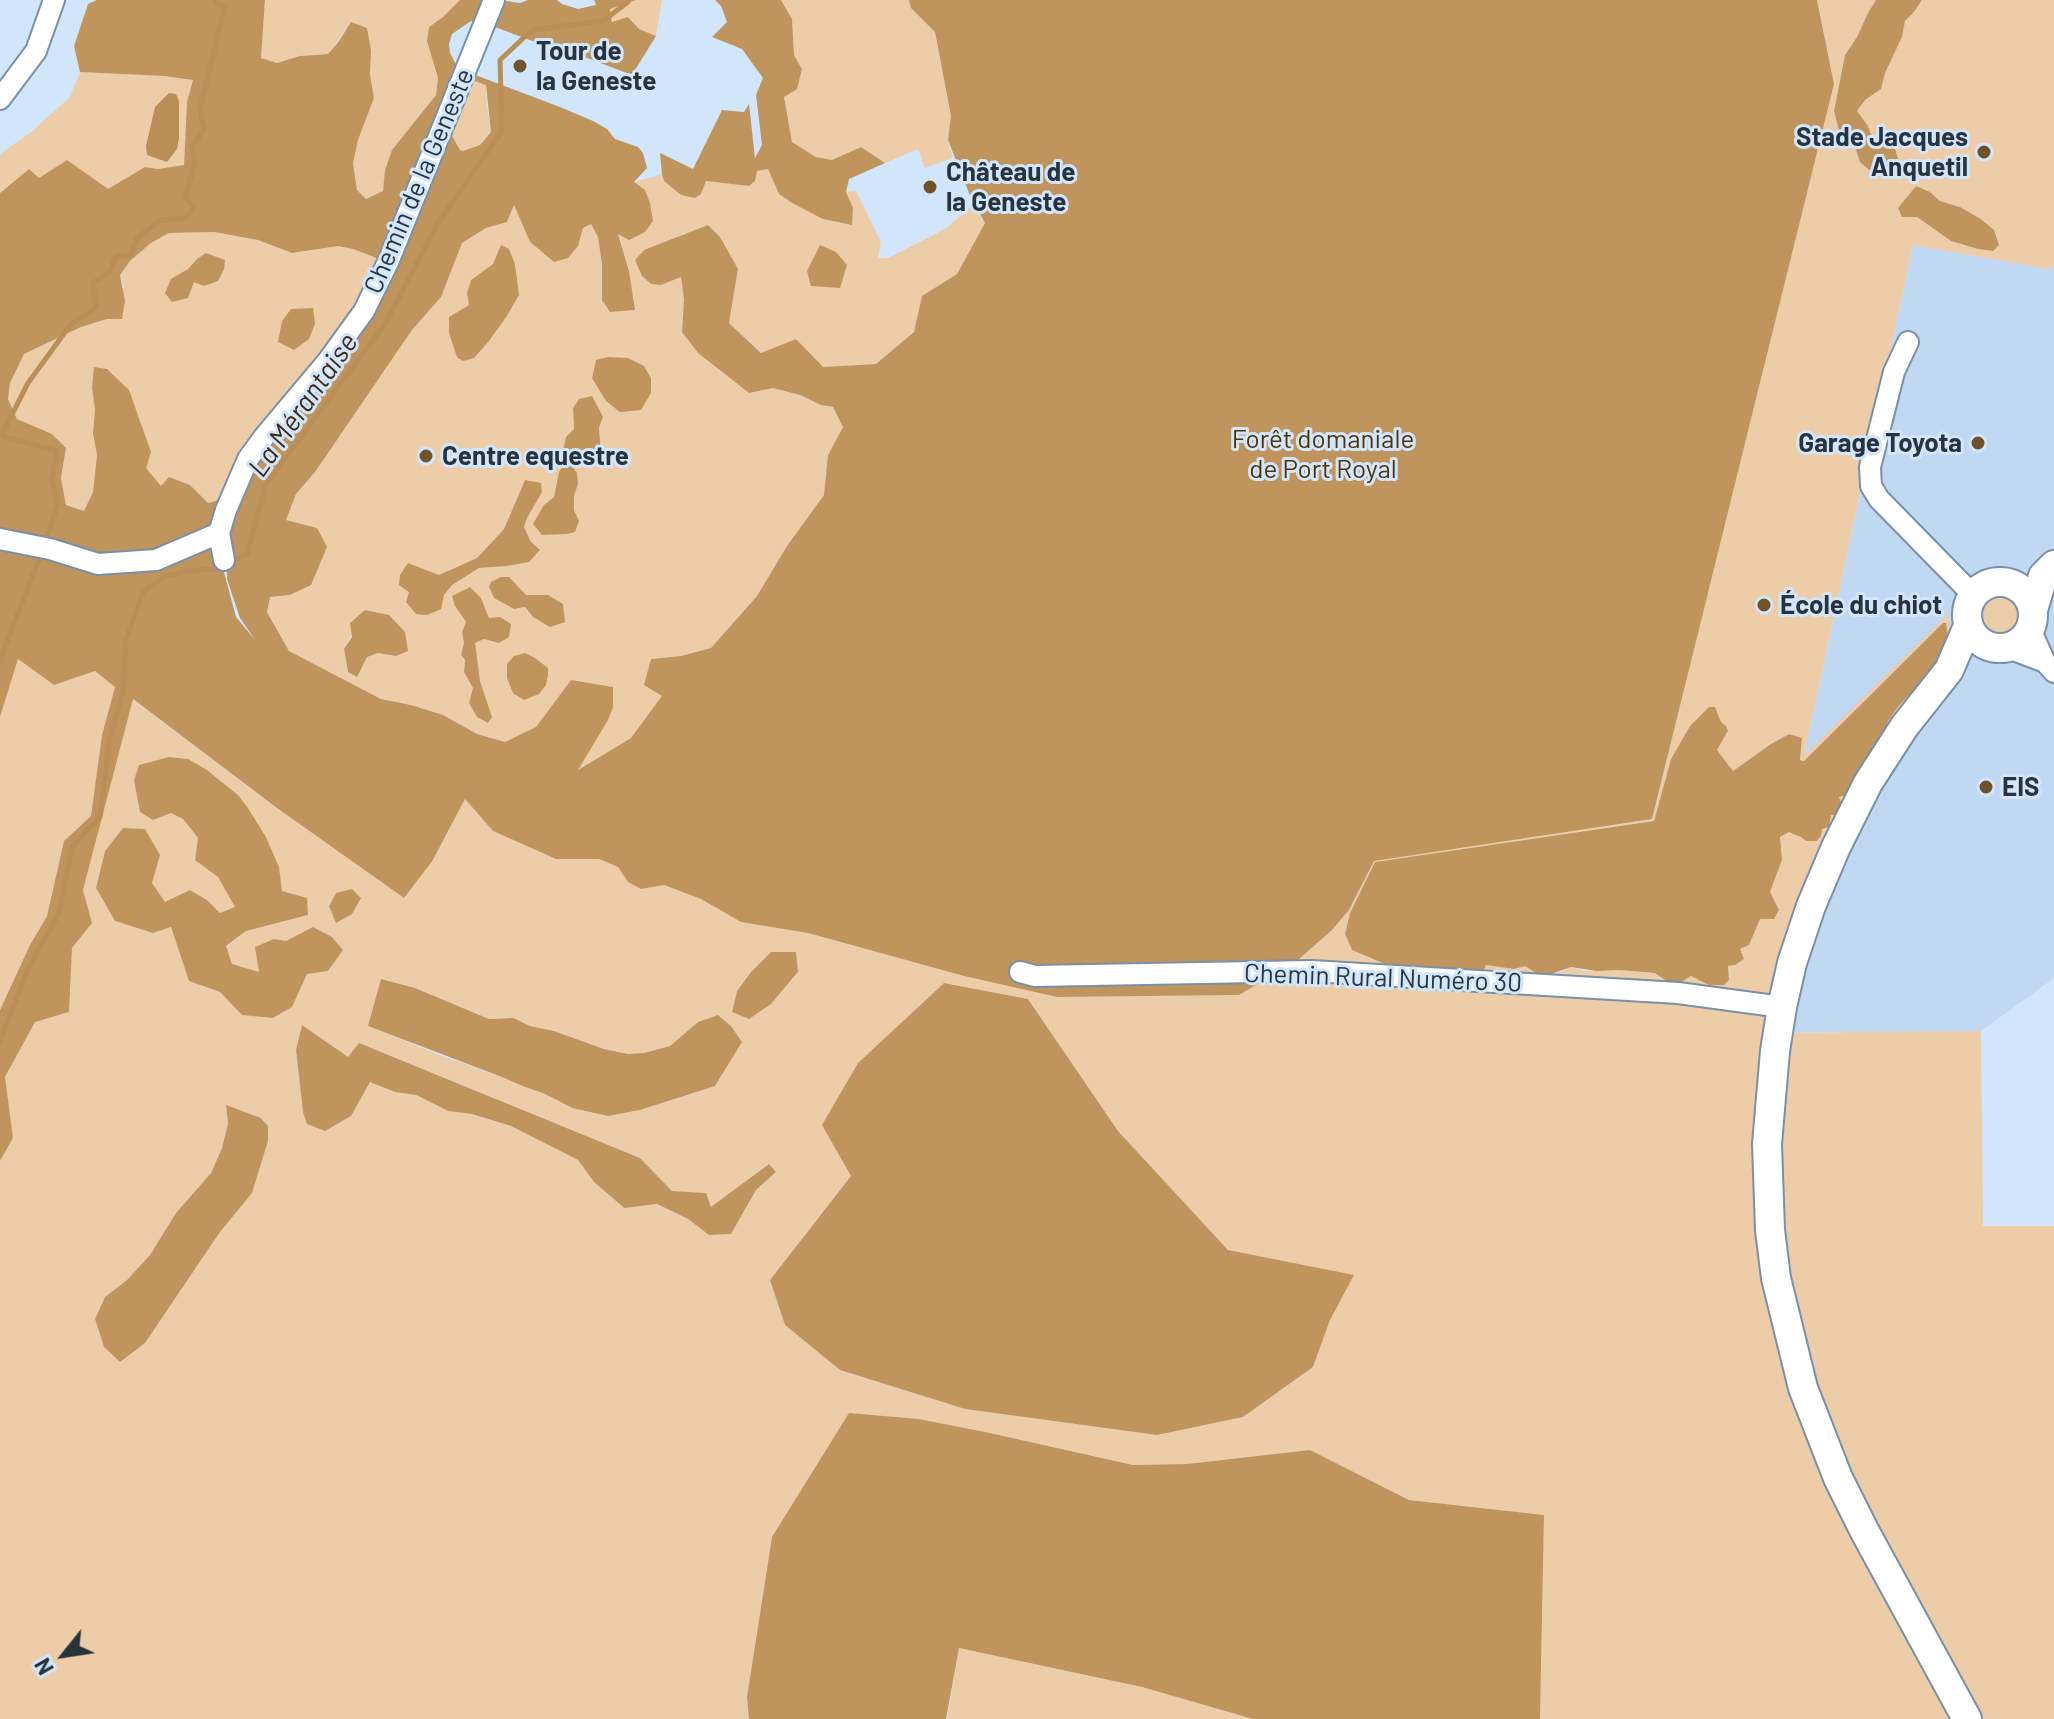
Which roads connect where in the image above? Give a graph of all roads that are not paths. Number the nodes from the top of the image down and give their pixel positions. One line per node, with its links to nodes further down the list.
1 (54, 0): 3 (street)
2 (494, 0): 5 (street, Chemin de la Geneste)
3 (0, 99)
4 (1908, 342): 10 (street)
5 (219, 533): 6 (street); 7 (street, Chemin de la Geneste)
6 (0, 539)
7 (224, 560)
8 (2048, 570): 9 (main road); 11 (main road)
9 (2011, 583): 10 (main road); 11 (main road)
10 (1973, 595): 12 (main road)
11 (2032, 620): 13 (main road); 14 (street)
12 (1968, 626): 13 (main road); 15 (main road)
13 (1999, 647): 14 (street); 15 (main road)
14 (2049, 667)
15 (1949, 670): 17 (main road)
16 (1020, 972): 17 (street, Chemin Rural Numéro 30)
17 (1782, 1007): 18 (main road)
18 (1967, 1719)

